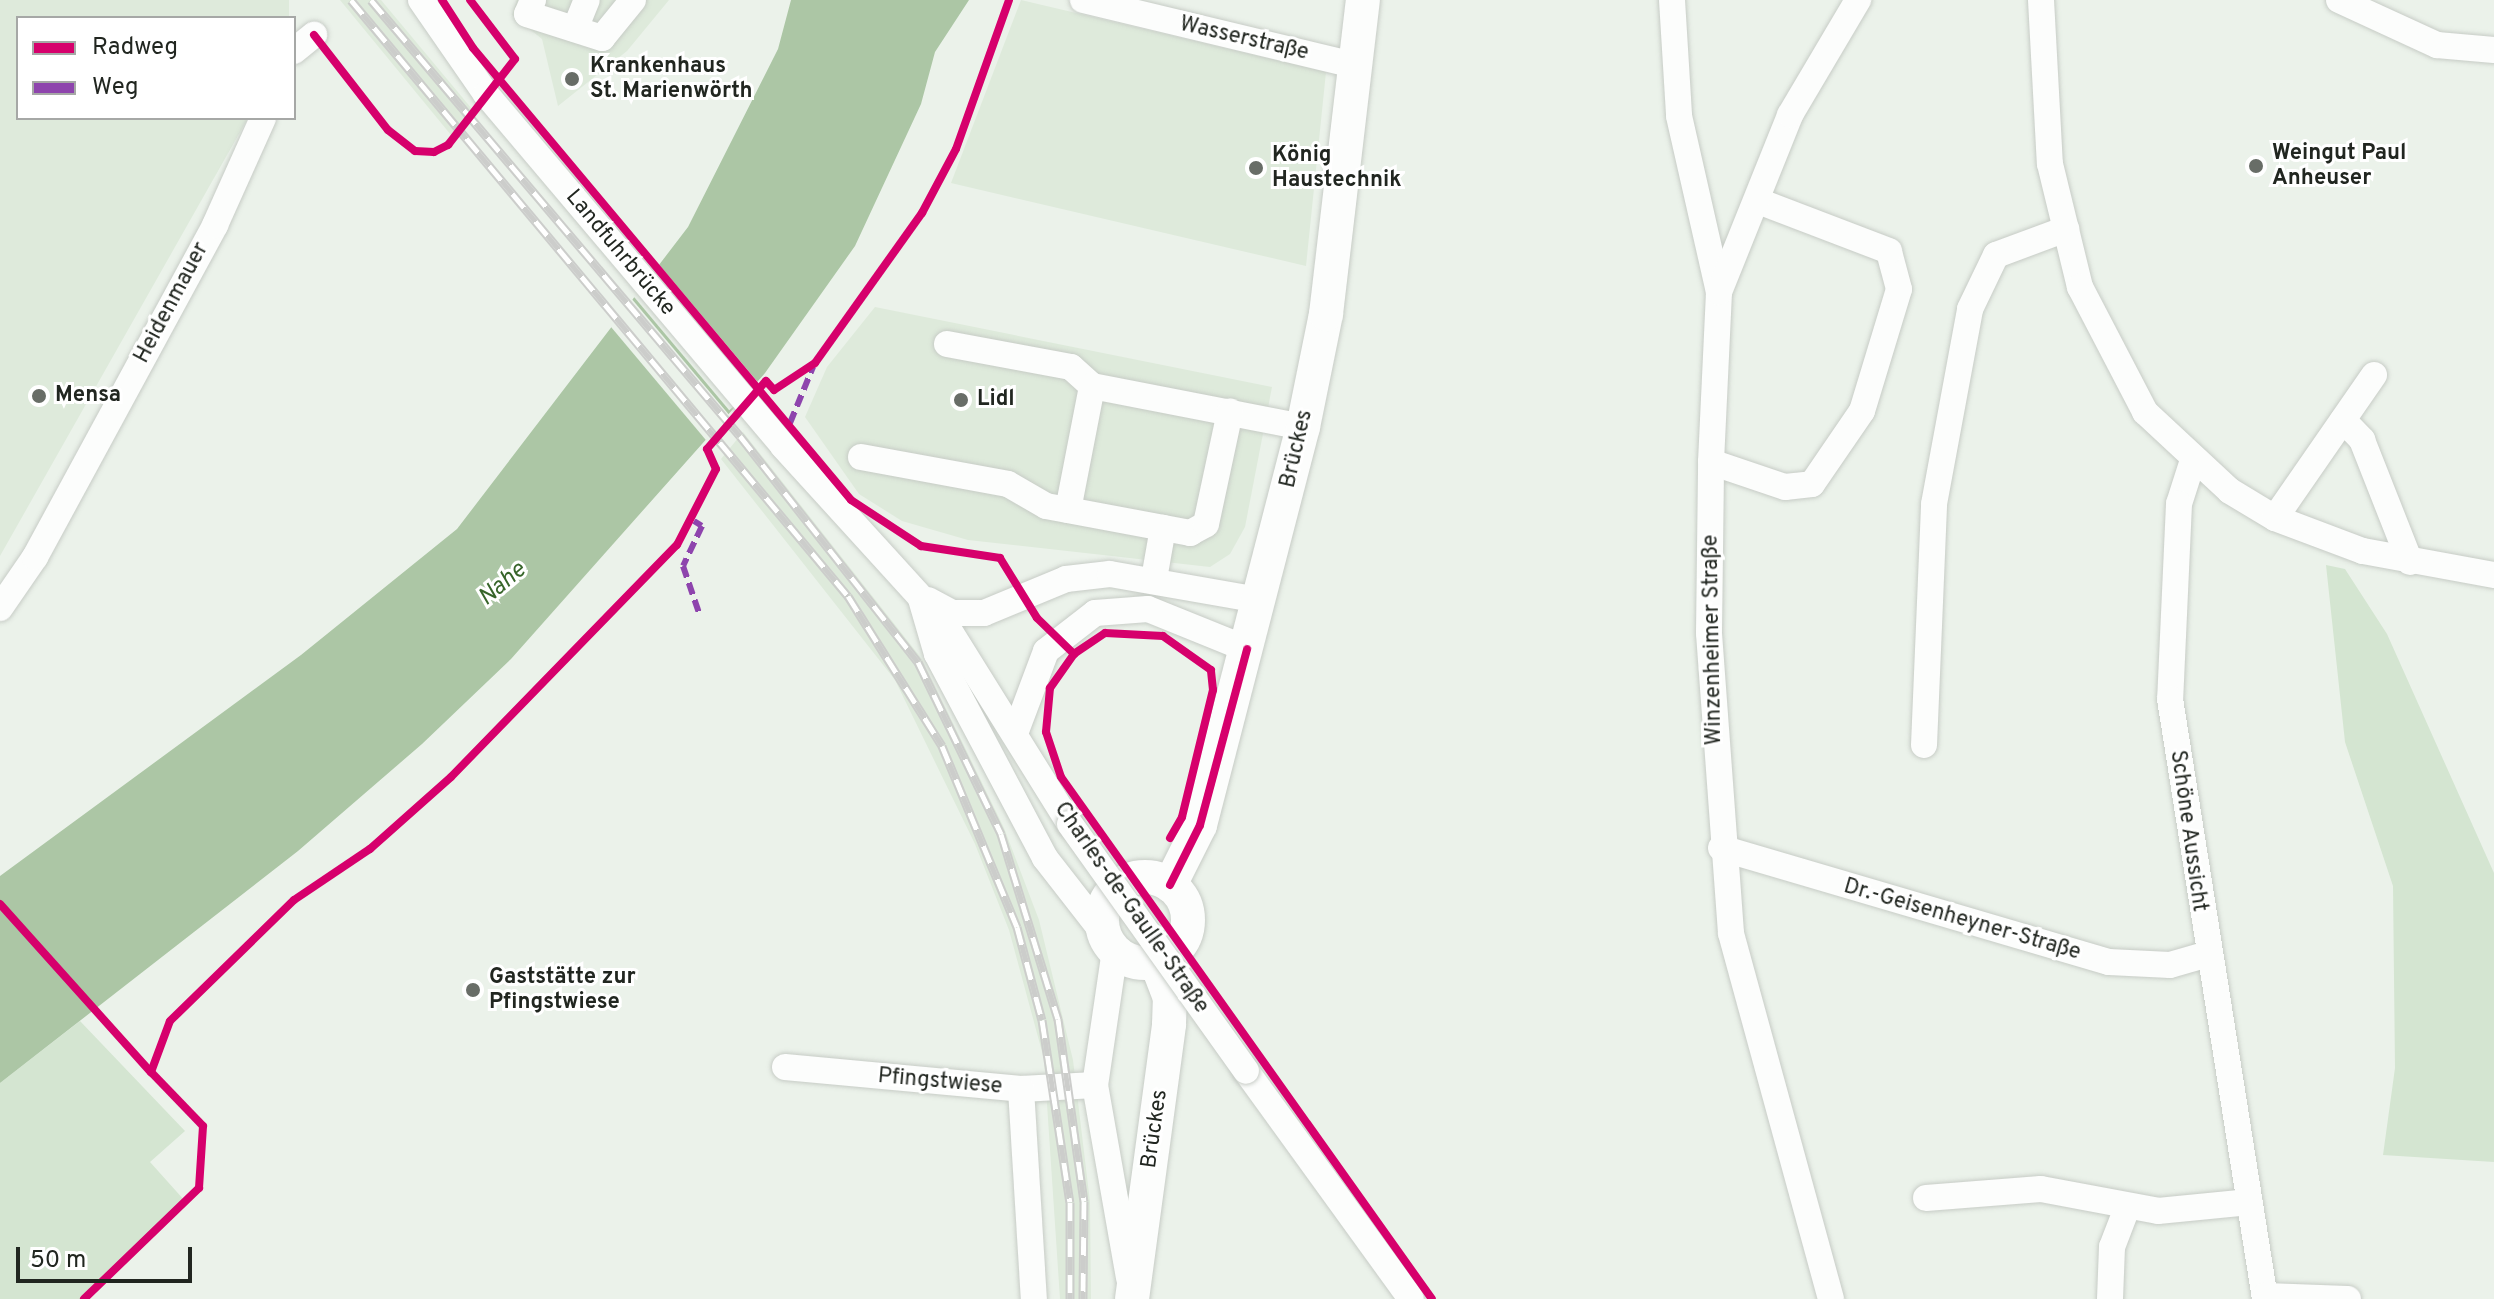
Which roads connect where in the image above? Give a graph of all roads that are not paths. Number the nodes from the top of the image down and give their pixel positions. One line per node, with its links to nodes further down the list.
1 (533, 0): 11 (street)
2 (587, 0): 11 (street)
3 (633, 0): 11 (street)
4 (1083, 0): 13 (street, Wasserstraße)
5 (1363, 0): 13 (main road, Brückes)
6 (1672, 0): 17 (street)
7 (1858, 0): 15 (street, Winzenheimer Straße)
8 (2041, 0): 16 (street)
9 (2339, 0): 12 (street)
10 (428, 7): 22 (street, Landfuhrbrücke)
11 (575, 29)
12 (2494, 50)
13 (1358, 66): 24 (main road, Brückes)
14 (262, 120): 36 (street, Heidenmauer)
15 (1758, 201): 17 (street, Winzenheimer Straße); 27 (street)
16 (2066, 229): 26 (street); 39 (street)
17 (1719, 292): 27 (street, Winzenheimer Straße)
18 (947, 344): 20 (street)
19 (2374, 375): 23 (street)
20 (1092, 386): 21 (street); 28 (street)
21 (1230, 412): 24 (street); 30 (street)
22 (754, 413): 34 (street, Charles-de-Gaulle-Straße)
23 (2343, 420): 29 (street); 31 (street)
24 (1303, 427): 35 (main road, Brückes)
25 (861, 457): 28 (street)
26 (2193, 460): 29 (street); 43 (street, Schöne Aussicht)
27 (1711, 462): 40 (street, Winzenheimer Straße)
28 (1068, 510): 30 (street)
29 (2275, 518): 31 (street)
30 (1163, 528): 33 (street)
31 (2410, 562): 32 (street)
32 (2494, 575)
33 (1154, 579): 34 (street); 35 (street)
34 (920, 596): 38 (street, Charles-de-Gaulle-Straße); 42 (street)
35 (1259, 600): 37 (main road, Brückes)
36 (0, 608)
37 (1247, 649): 38 (street); 41 (main road, Brückes)
38 (1016, 731): 54 (street, Charles-de-Gaulle-Straße, bridge)
39 (1924, 745)
40 (1721, 848): 43 (street, Dr.-Geisenheyner-Straße); 55 (street, Winzenheimer Straße)
41 (1170, 885): 42 (main road); 44 (main road)
42 (1110, 943): 44 (main road); 46 (street)
43 (2206, 955): 49 (street, Schöne Aussicht)
44 (1156, 961): 51 (main road, Brückes)
45 (785, 1067): 47 (street, Pfingstwiese)
46 (1095, 1085): 47 (street, Pfingstwiese); 51 (street)
47 (1021, 1089): 53 (street)
48 (1926, 1198): 50 (street)
49 (2250, 1202): 50 (street); 52 (street, Schöne Aussicht)
50 (2126, 1210): 56 (street)
51 (1132, 1296)
52 (2265, 1297): 57 (street)
53 (1034, 1299)
54 (1411, 1299)
55 (1831, 1299)
56 (2110, 1299)
57 (2348, 1299)

